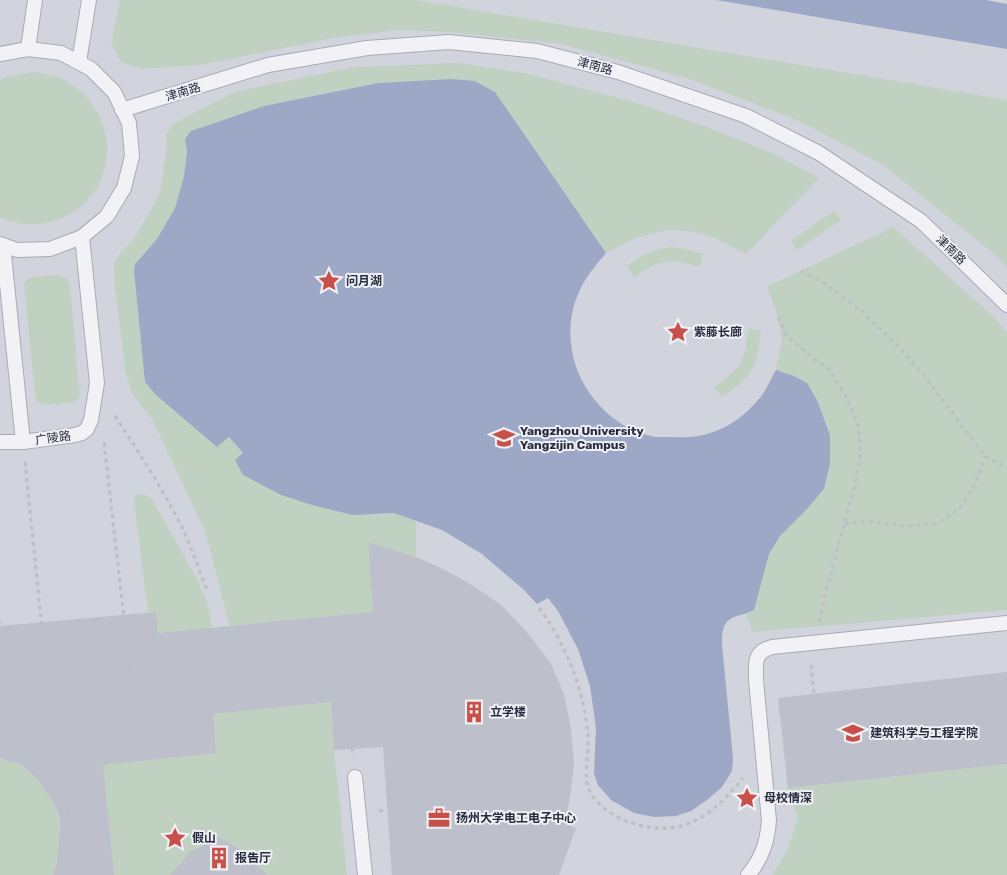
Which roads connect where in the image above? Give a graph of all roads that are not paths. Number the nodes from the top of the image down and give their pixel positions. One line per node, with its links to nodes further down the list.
1 (35, 0): 3 (lane)
2 (89, 0): 5 (lane)
3 (28, 48): 4 (lane); 5 (lane)
4 (0, 54)
5 (79, 62): 6 (lane)
6 (122, 110): 7 (lane); 9 (lane, 津南路)
7 (82, 237): 8 (lane); 11 (lane, 广陵路)
8 (1, 245): 11 (lane)
9 (1007, 305)
10 (0, 442): 11 (lane, 广陵路)
11 (23, 442)
12 (1007, 623): 15 (lane)
13 (354, 777): 14 (lane)
14 (365, 875)
15 (748, 875)

